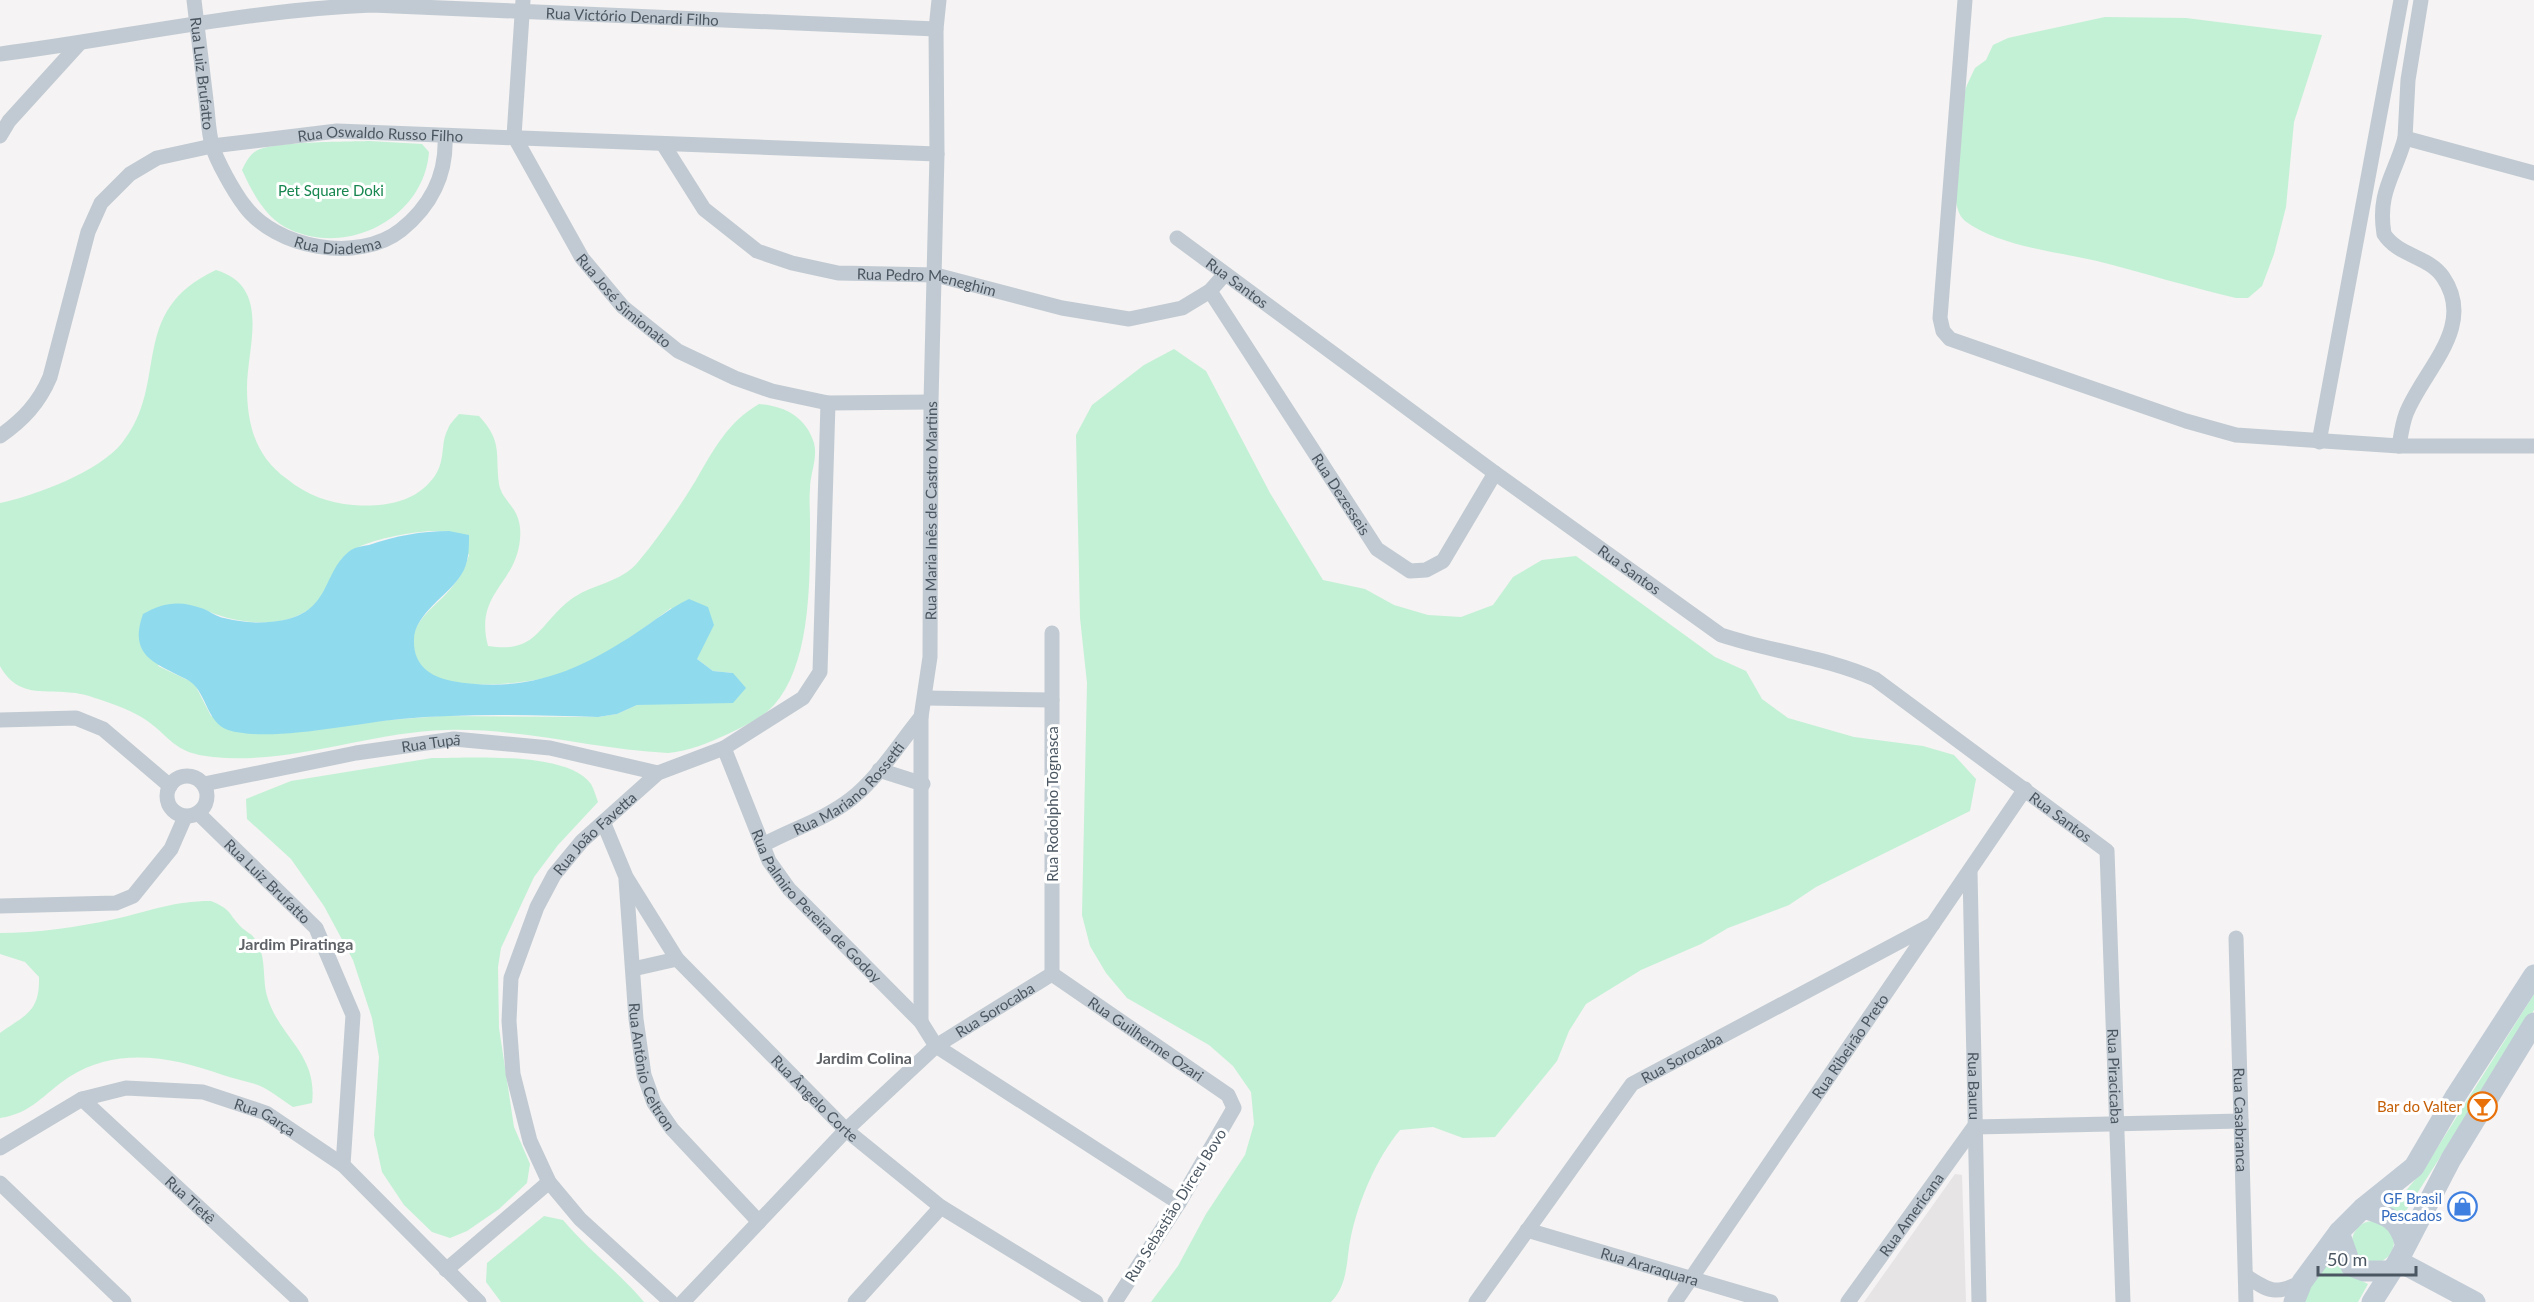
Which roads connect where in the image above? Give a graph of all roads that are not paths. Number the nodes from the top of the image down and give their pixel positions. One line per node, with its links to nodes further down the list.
1 (194, 0): 7 (street, Rua Luiz Brufatto)
2 (939, 0): 8 (street, Rua Maria Inês de Castro Martins)
3 (1965, 0): 26 (street)
4 (2402, 0): 26 (street)
5 (2421, 0): 14 (street)
6 (522, 7): 7 (street, Rua Victório Denardi Filho); 8 (street, Rua Victório Denardi Filho); 13 (street)
7 (196, 22): 9 (street, Rua Victório Denardi Filho); 16 (street, Rua Luiz Brufatto)
8 (936, 29): 17 (street, Rua Maria Inês de Castro Martins)
9 (79, 44): 10 (street, Rua Victório Denardi Filho); 11 (street)
10 (0, 54)
11 (0, 136)
12 (445, 136): 13 (street, Rua Oswaldo Russo Filho); 16 (street, Rua Oswaldo Russo Filho); 16 (street, Rua Diadema)
13 (514, 136): 15 (street, Rua Oswaldo Russo Filho); 24 (street, Rua José Simionato)
14 (2405, 138): 18 (street); 27 (street)
15 (663, 144): 17 (street, Rua Oswaldo Russo Filho); 21 (street, Rua Pedro Meneghim)
16 (212, 146): 25 (street, Rua Oswaldo Russo Filho)
17 (938, 154): 21 (street, Rua Maria Inês de Castro Martins)
18 (2534, 173)
19 (1178, 238): 20 (street, Rua Santos)
20 (1225, 274): 22 (street, Rua Pedro Meneghim); 29 (street, Rua Santos)
21 (936, 275): 22 (street, Rua Pedro Meneghim); 23 (street, Rua Maria Inês de Castro Martins)
22 (1210, 291): 29 (street, Rua Dezesseis)
23 (931, 402): 24 (street, Rua José Simionato); 31 (street, Rua Maria Inês de Castro Martins)
24 (828, 403): 35 (street, Rua João Favetta)
25 (0, 436)
26 (2319, 442): 27 (street)
27 (2399, 446): 28 (street)
28 (2534, 446)
29 (1495, 473): 41 (street, Rua Santos)
30 (1052, 633): 32 (street, Rua Rodolpho Tognasca)
31 (925, 698): 32 (street); 33 (street, Rua Maria Inês de Castro Martins)
32 (1052, 700): 53 (street, Rua Rodolpho Tognasca)
33 (921, 717): 36 (street, Rua Mariano Rossetti); 39 (street, Rua Maria Inês de Castro Martins)
34 (0, 720): 40 (street)
35 (723, 748): 37 (street, Rua João Favetta); 44 (street, Rua Palmiro Pereira de Godoy)
36 (879, 770): 39 (street); 44 (street, Rua Mariano Rossetti)
37 (658, 773): 38 (street, Rua Tupã); 43 (street, Rua João Favetta)
38 (204, 784): 40 (street); 42 (street)
39 (923, 784): 55 (street, Rua Maria Inês de Castro Martins)
40 (170, 786): 42 (street)
41 (2025, 789): 45 (street, Rua Santos); 46 (street, Rua Ribeirão Preto)
42 (192, 815): 48 (street); 65 (street, Rua Luiz Brufatto)
43 (604, 824): 47 (street, Rua Ângelo Corte); 66 (street, Rua João Favetta)
44 (764, 845): 55 (street, Rua Palmiro Pereira de Godoy)
45 (2107, 851): 61 (street, Rua Piracicaba)
46 (1971, 872): 49 (street, Rua Ribeirão Preto); 62 (street, Rua Bauru)
47 (626, 877): 51 (street, Rua Ângelo Corte); 52 (street, Rua Antônio Celtron)
48 (0, 906)
49 (1936, 922): 72 (street, Rua Sorocaba); 77 (street, Rua Ribeirão Preto)
50 (2236, 938): 60 (street, Rua Casabranca)
51 (677, 959): 52 (street); 63 (street, Rua Ângelo Corte)
52 (633, 969): 71 (street, Rua Antônio Celtron)
53 (1052, 974): 57 (street, Rua Sorocaba); 59 (street, Rua Guilherme Ozari)
54 (2534, 975): 70 (main road)
55 (921, 1022): 57 (street, Rua Palmiro Pereira de Godoy)
56 (2531, 1036): 74 (main road)
57 (936, 1046): 63 (street); 68 (street, Rua Palmiro Pereira de Godoy)
58 (82, 1099): 64 (street, Rua Garça); 65 (street, Rua Garça); 81 (street, Rua Tietê)
59 (1234, 1108): 68 (street, Rua Sebastião Dirceu Bovo)
60 (2241, 1121): 61 (street); 76 (street, Rua Casabranca)
61 (2117, 1122): 62 (street); 92 (street, Rua Piracicaba)
62 (1974, 1127): 90 (street, Rua Americana); 91 (street, Rua Bauru)
63 (846, 1130): 69 (street, Rua Ângelo Corte); 71 (street)
64 (0, 1148)
65 (343, 1165): 75 (street, Rua Garça)
66 (549, 1182): 75 (street); 83 (street, Rua João Favetta)
67 (0, 1183): 80 (street)
68 (1179, 1203): 86 (street, Rua Sebastião Dirceu Bovo)
69 (941, 1207): 79 (street); 85 (street, Rua Ângelo Corte)
70 (2363, 1208): 73 (main road); 74 (main road)
71 (759, 1222): 84 (street)
72 (1527, 1230): 77 (street, Rua Araraquara); 87 (street, Rua Sorocaba)
73 (2339, 1232): 74 (main road); 78 (main road)
74 (2398, 1258): 95 (main road); 96 (main road)
75 (446, 1270): 82 (street, Rua Garça)
76 (2246, 1276): 78 (street); 93 (street, Rua Casabranca)
77 (1690, 1280): 88 (street, Rua Ribeirão Preto); 89 (street, Rua Araraquara)
78 (2302, 1282): 94 (main road)
79 (859, 1301)
80 (124, 1302)
81 (301, 1302)
82 (479, 1302)
83 (671, 1302)
84 (683, 1302)
85 (1096, 1302)
86 (1115, 1302)
87 (1476, 1302)
88 (1675, 1302)
89 (1771, 1302)
90 (1848, 1302)
91 (1979, 1302)
92 (2124, 1302)
93 (2246, 1302)
94 (2294, 1302)
95 (2372, 1302)
96 (2475, 1302)

